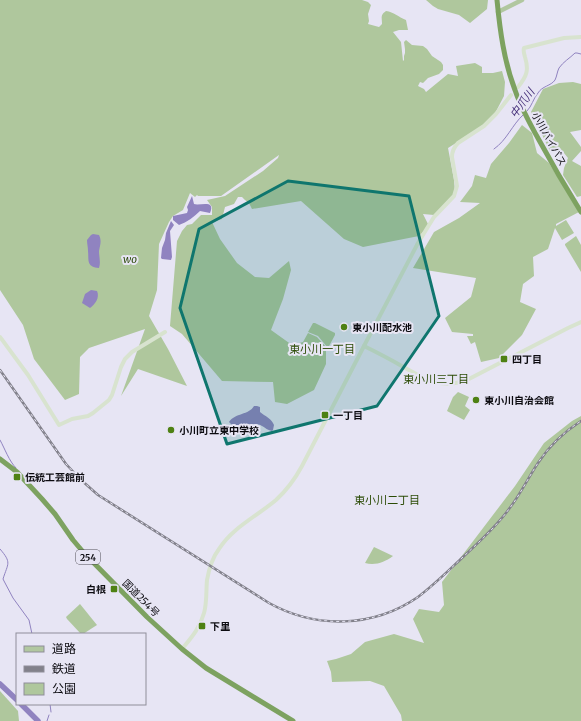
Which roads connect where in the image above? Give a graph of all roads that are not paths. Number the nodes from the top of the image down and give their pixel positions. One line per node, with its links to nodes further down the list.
1 (497, 0): 3 (highway, 小川バイパス)
2 (522, 0): 3 (main road)
3 (498, 12): 7 (highway, 小川バイパス)
4 (581, 37): 5 (street)
5 (518, 87)
6 (511, 95): 11 (street)
7 (581, 212)
8 (581, 322): 11 (street)
9 (165, 332): 10 (street)
10 (0, 337)
11 (364, 346): 13 (street)
12 (0, 459): 13 (highway, 国道254号 / 254)
13 (182, 649): 14 (highway, 国道254号 / 254)
14 (293, 721)

